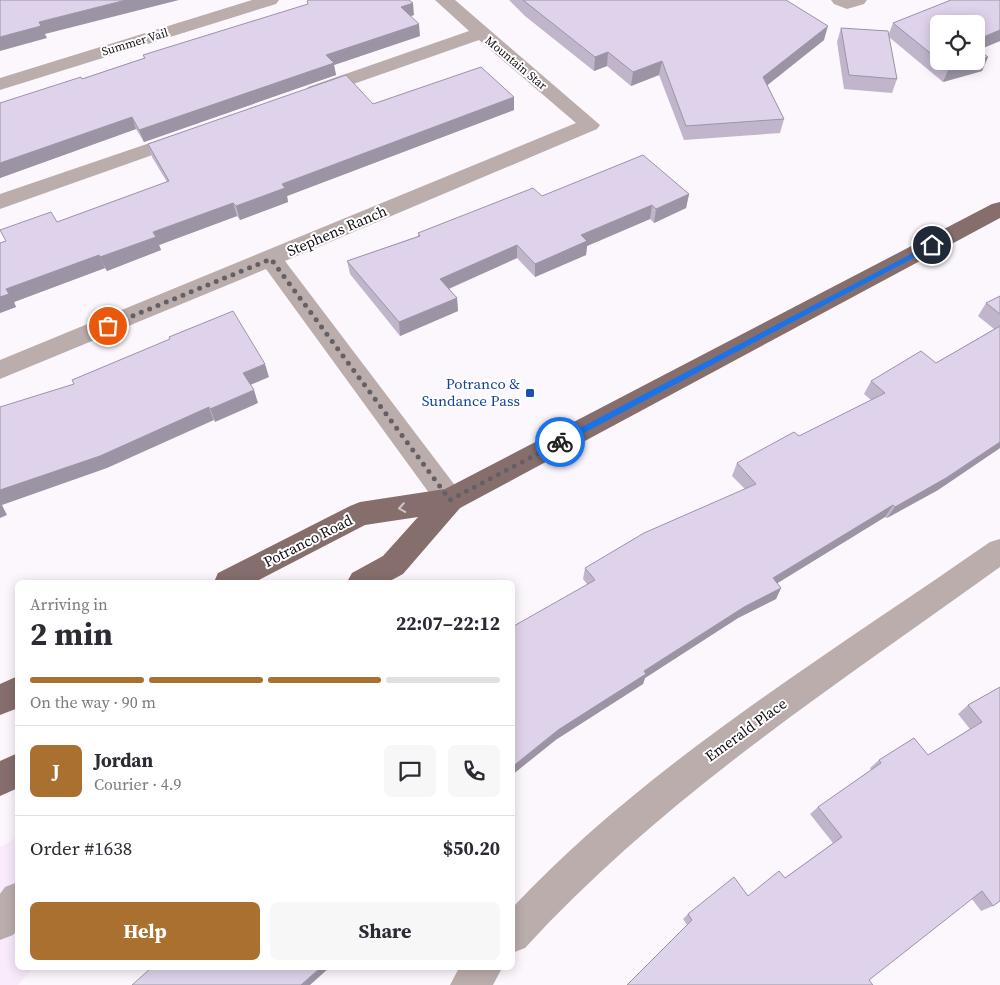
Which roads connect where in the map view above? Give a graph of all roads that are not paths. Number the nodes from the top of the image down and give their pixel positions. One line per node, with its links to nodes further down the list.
1 (270, 0): 4 (street, Summer Vail)
2 (444, 0): 3 (street, Mountain Star)
3 (481, 33): 5 (street); 6 (street, Mountain Star)
4 (0, 84)
5 (302, 96)
6 (590, 125): 10 (street, Stephens Ranch)
7 (198, 132): 8 (street)
8 (0, 202)
9 (1000, 209): 12 (main road, Potranco Road)
10 (271, 259): 11 (street, Stephens Ranch); 12 (street)
11 (0, 370)
12 (450, 500): 14 (main road, Potranco Road, one-way to 14); 15 (main road, Potranco Road)
13 (1000, 551): 22 (street, Emerald Place)
14 (232, 580)
15 (366, 580)
16 (15, 692): 17 (main road)
17 (0, 700)
18 (15, 771): 19 (main road)
19 (0, 779)
20 (15, 904): 21 (street)
21 (0, 922)
22 (515, 931)
23 (481, 970): 24 (street)
24 (469, 985)

